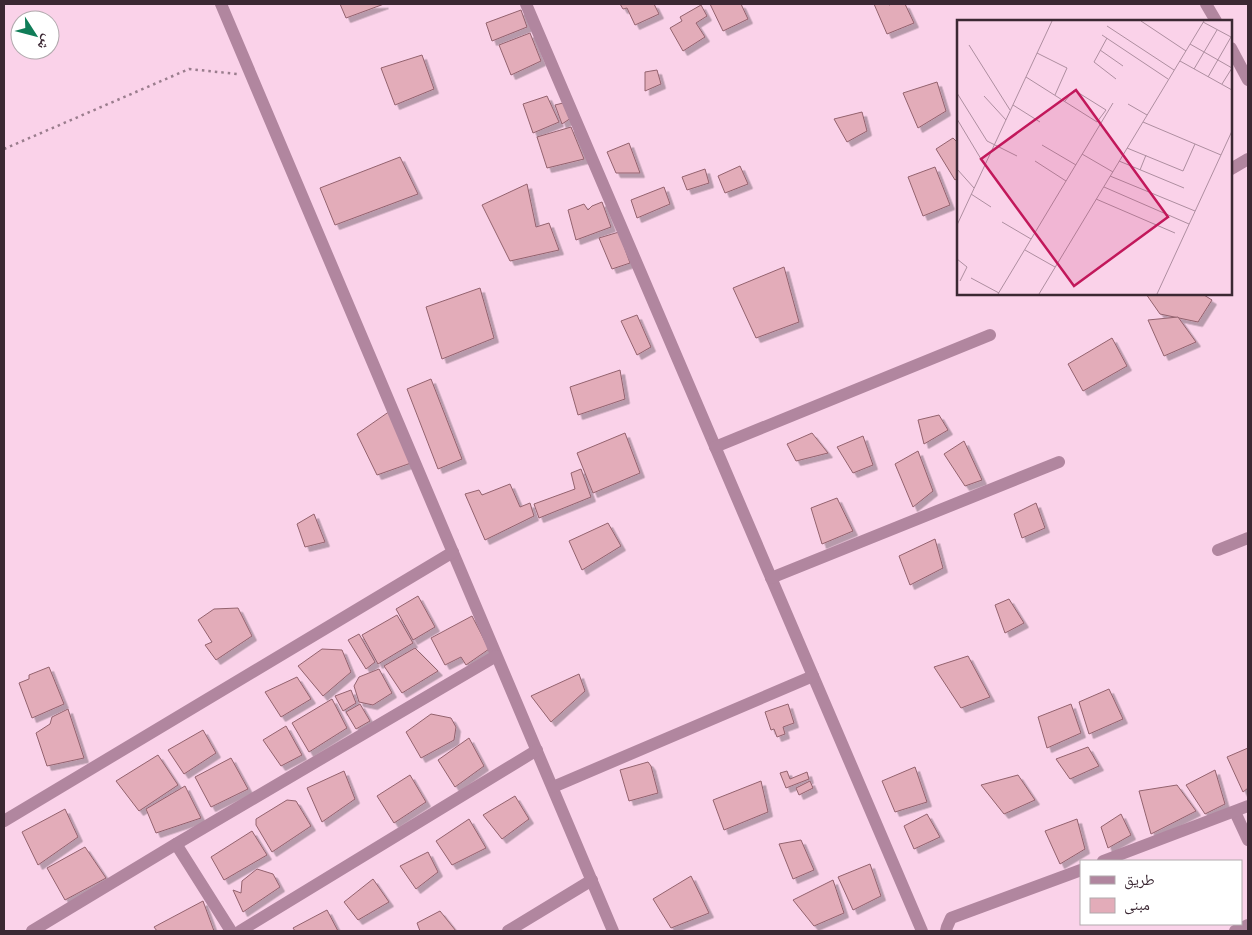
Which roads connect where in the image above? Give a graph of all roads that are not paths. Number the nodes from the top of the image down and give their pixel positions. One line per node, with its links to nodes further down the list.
1 (221, 4): 14 (street)
2 (526, 4): 10 (street)
3 (1206, 4): 4 (street)
4 (1215, 20)
5 (1232, 50): 6 (street)
6 (1248, 80)
7 (1248, 160): 8 (street)
8 (1232, 168)
9 (990, 335): 10 (street)
10 (715, 446): 15 (street)
11 (1059, 462): 15 (street)
12 (1248, 538): 13 (street)
13 (1218, 550)
14 (453, 552): 16 (street); 22 (street)
15 (771, 578): 17 (street)
16 (496, 656): 18 (street); 24 (street)
17 (813, 676): 19 (street); 34 (street)
18 (537, 750): 19 (street); 31 (street)
19 (553, 787): 27 (street)
20 (1248, 806): 21 (street)
21 (1235, 812): 23 (street); 25 (street)
22 (4, 821)
23 (1248, 840)
24 (176, 844): 29 (street); 30 (street)
25 (1106, 860)
26 (1080, 870): 35 (street)
27 (592, 880): 32 (street); 33 (street)
28 (1248, 925): 36 (street)
29 (32, 931)
30 (231, 931)
31 (240, 931)
32 (508, 931)
33 (613, 931)
34 (922, 931)
35 (946, 931)
36 (1235, 931)

